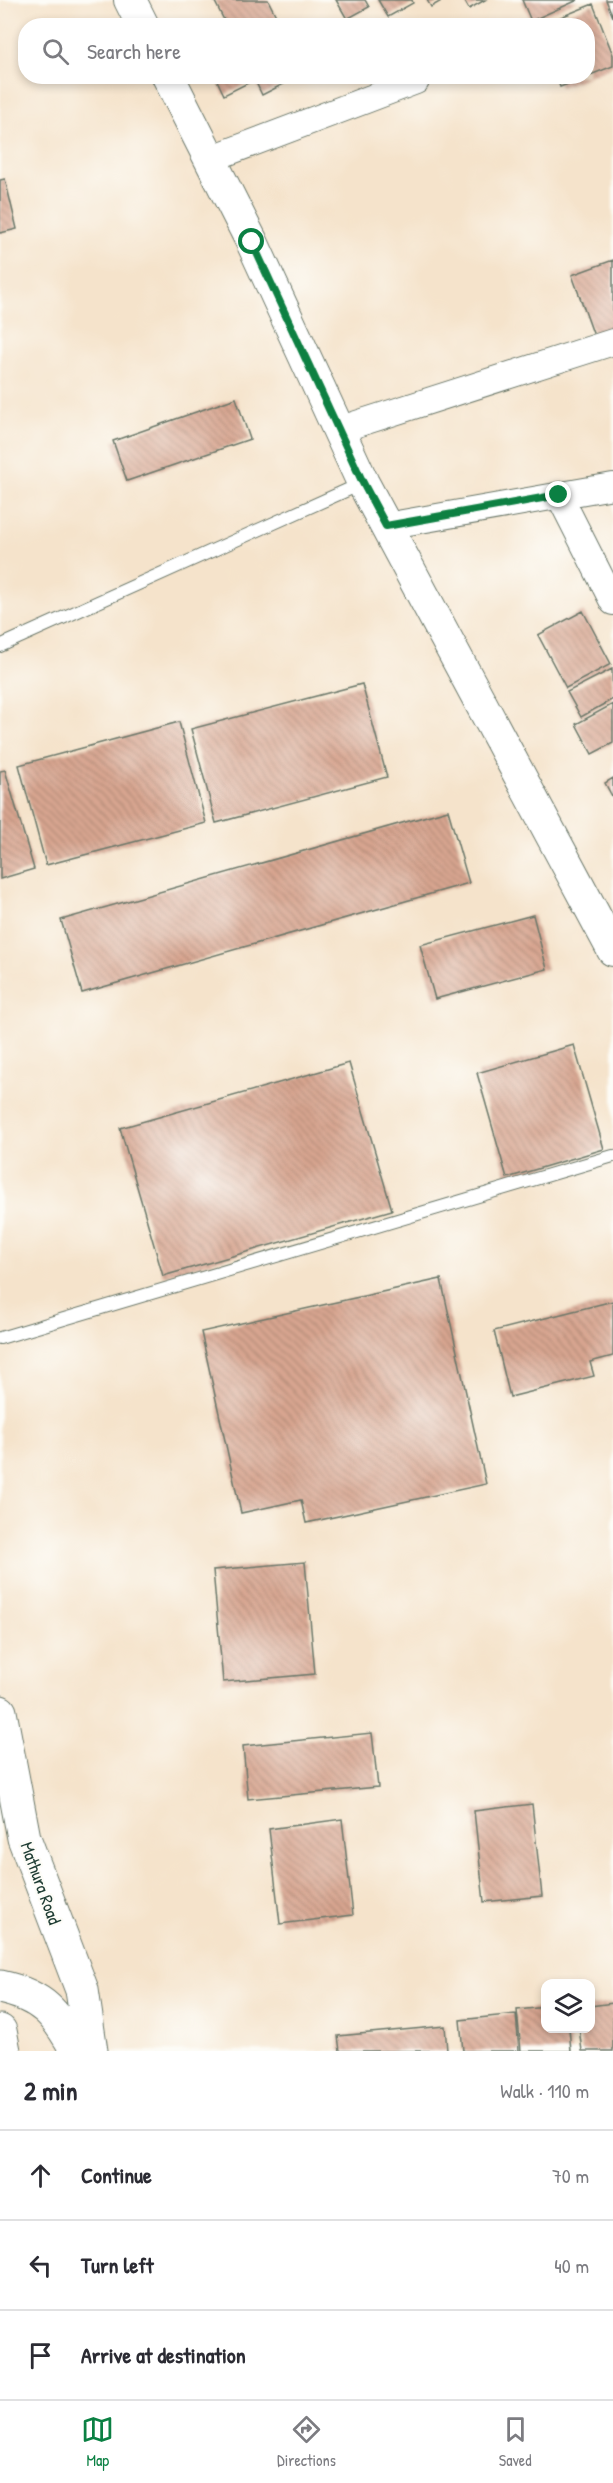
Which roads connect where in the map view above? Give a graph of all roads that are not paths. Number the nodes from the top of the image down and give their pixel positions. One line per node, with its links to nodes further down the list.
1 (172, 84): 3 (street)
2 (409, 84): 3 (street)
3 (210, 159): 5 (street)
4 (613, 342): 5 (street)
5 (338, 429): 6 (street)
6 (363, 483): 9 (street); 11 (lane)
7 (613, 486): 8 (street)
8 (559, 495): 9 (street); 10 (street)
9 (386, 526): 12 (street)
10 (613, 602)
11 (0, 646)
12 (613, 950)
13 (613, 1156): 14 (lane)
14 (0, 1338)
15 (0, 1712): 20 (main road, Mathura Road)
16 (0, 1987): 19 (main road)
17 (0, 2031): 18 (main road)
18 (4, 2051)
19 (77, 2051)
20 (91, 2051)

